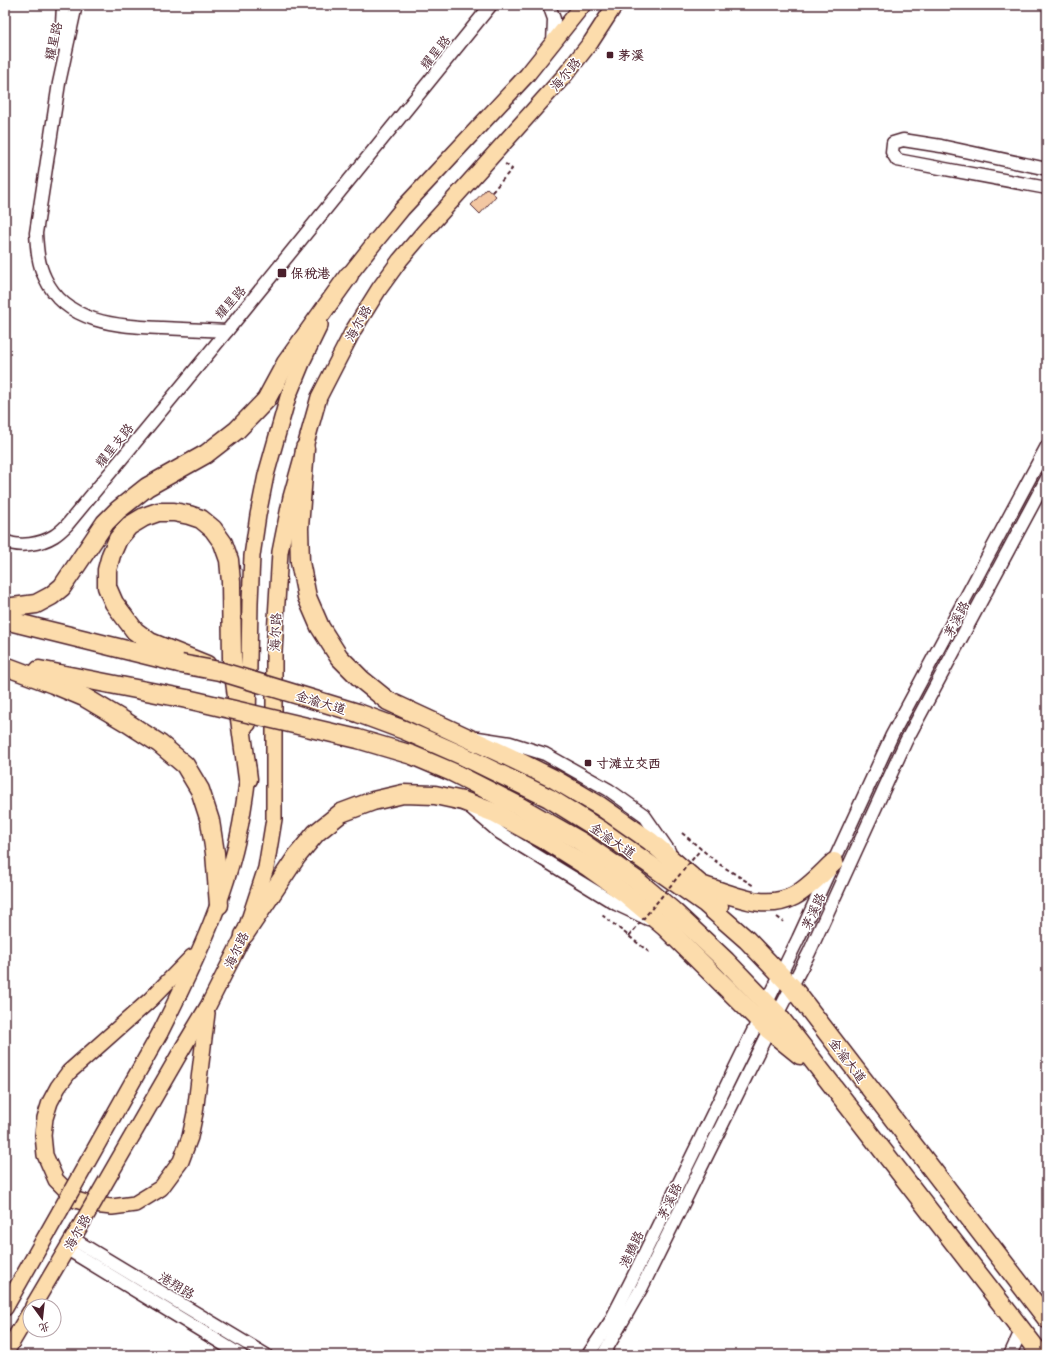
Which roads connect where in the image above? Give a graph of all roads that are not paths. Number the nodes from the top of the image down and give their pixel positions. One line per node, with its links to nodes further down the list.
1 (63, 5): 8 (street, 耀星路)
2 (76, 5): 8 (street, 耀星路)
3 (491, 5): 12 (street, 耀星路)
4 (549, 5): 7 (street)
5 (583, 5): 7 (main road, 海尔路)
6 (615, 5): 14 (main road, 海尔路)
7 (553, 44): 11 (main road, 海尔路)
8 (59, 83): 12 (street, 耀星路)
9 (1047, 168): 10 (street)
10 (1047, 188)
11 (349, 275): 17 (highway); 21 (main road, 海尔路)
12 (227, 331): 16 (street, 耀星支路)
13 (1047, 446): 22 (street, 茅溪路)
14 (305, 448): 23 (highway); 25 (main road, 海尔路)
15 (1047, 478): 28 (street, 茅溪路)
16 (5, 540)
17 (5, 608)
18 (5, 620): 19 (highway, 金渝大道)
19 (181, 658): 21 (highway); 26 (highway, 金渝大道, bridge)
20 (5, 665): 24 (highway); 30 (highway, 金渝大道, bridge)
21 (248, 779): 24 (main road, 海尔路)
22 (834, 862): 23 (highway); 28 (street, 茅溪路)
23 (701, 885): 26 (highway)
24 (219, 905): 27 (main road, 海尔路)
25 (244, 935): 29 (main road, 海尔路); 31 (highway)
26 (747, 940): 28 (highway, 金渝大道)
27 (200, 948): 29 (main road); 36 (main road, 海尔路, bridge)
28 (786, 981): 30 (street, 茅溪路); 30 (street, 茅溪路); 37 (highway, 金渝大道)
29 (208, 1006): 34 (main road, 海尔路, bridge)
30 (772, 1007): 31 (street, 茅溪路); 31 (street, 茅溪路); 33 (highway, 金渝大道)
31 (764, 1025): 32 (street, 茅溪路); 33 (highway); 44 (street, 茅溪路)
32 (746, 1045): 43 (street, 港腾路)
33 (824, 1075): 39 (highway, 金渝大道)
34 (70, 1244): 35 (main road, 海尔路); 41 (street, 港翔路); 42 (street, 港翔路)
35 (38, 1298)
36 (5, 1308)
37 (1047, 1319)
38 (22, 1325): 40 (main road)
39 (1021, 1331): 45 (street); 46 (highway, 金渝大道)
40 (5, 1354)
41 (241, 1355)
42 (266, 1355)
43 (588, 1355)
44 (603, 1355)
45 (1010, 1355)
46 (1040, 1355)

